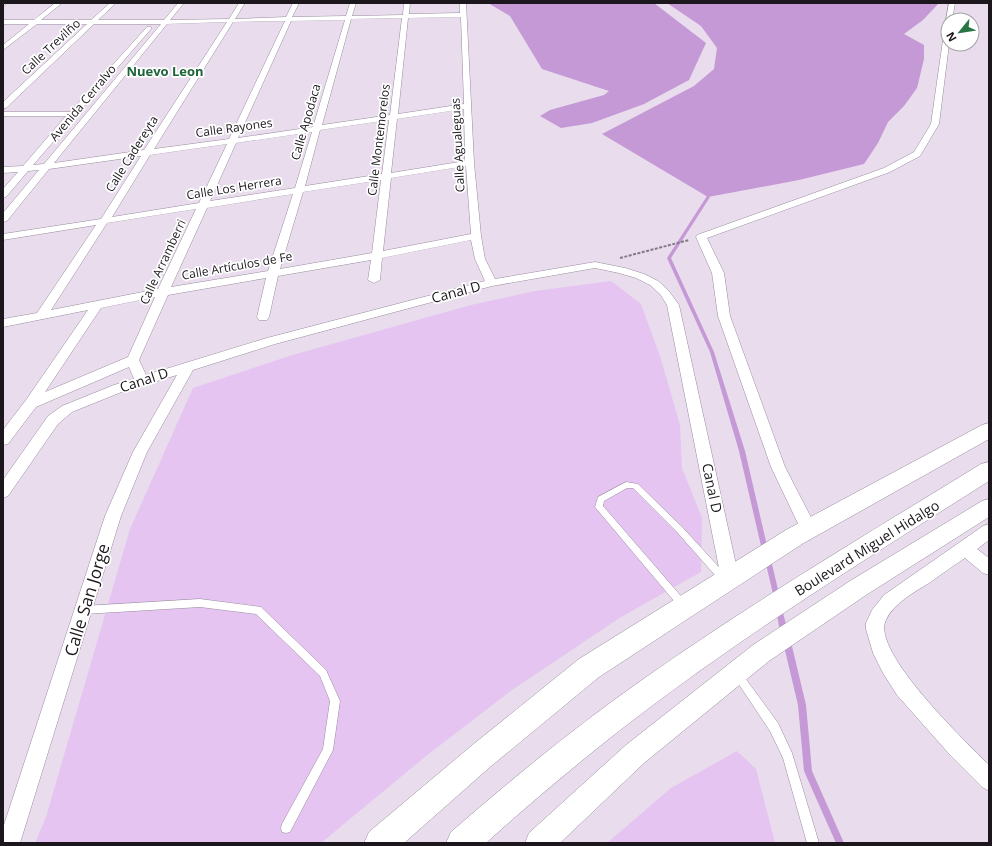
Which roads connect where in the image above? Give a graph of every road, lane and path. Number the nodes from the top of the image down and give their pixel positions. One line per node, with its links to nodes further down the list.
1 (59, 3): 16 (street)
2 (113, 3): 17 (street, Calle Trevilño)
3 (181, 3): 19 (street, Avenida Cerralvo)
4 (242, 3): 14 (street, Calle Cadereyta)
5 (296, 3): 13 (street, Calle Arramberri)
6 (353, 3): 12 (street, Calle Apodaca)
7 (407, 3): 11 (street, Calle Montemorelos)
8 (463, 3): 10 (street, Calle Agualeguas)
9 (162, 12): 18 (street, Avenida Cerralvo)
10 (464, 15): 11 (street); 23 (street, Calle Agualeguas)
11 (406, 16): 12 (street); 26 (street, Calle Montemorelos)
12 (349, 18): 13 (street); 27 (street, Calle Apodaca)
13 (289, 20): 14 (street); 28 (street, Calle Arramberri)
14 (232, 21): 19 (street); 29 (street, Calle Cadereyta)
15 (3, 22): 16 (street)
16 (35, 22): 17 (street); 20 (street)
17 (94, 22): 18 (street); 22 (street, Calle Trevilño)
18 (154, 22): 19 (street); 25 (street, Avenida Cerralvo)
19 (165, 22): 31 (street, Avenida Cerralvo)
20 (3, 48)
21 (945, 52): 63 (street)
22 (3, 106)
23 (468, 106): 26 (street, Calle Rayones); 30 (street, Calle Agualeguas)
24 (3, 114): 25 (street)
25 (72, 114): 32 (street, Avenida Cerralvo)
26 (392, 118): 27 (street, Calle Rayones); 34 (street, Calle Montemorelos)
27 (316, 129): 28 (street, Calle Rayones); 35 (street, Calle Apodaca)
28 (234, 141): 29 (street, Calle Rayones); 37 (street, Calle Arramberri)
29 (147, 152): 31 (street, Calle Rayones); 39 (street, Calle Cadereyta)
30 (470, 163): 34 (street, Calle Los Herrera); 40 (street, Calle Agualeguas)
31 (47, 165): 32 (street, Calle Rayones); 38 (street, Avenida Cerralvo)
32 (26, 169): 33 (street, Calle Rayones); 36 (street, Avenida Cerralvo)
33 (3, 170)
34 (387, 176): 35 (street, Calle Los Herrera); 44 (street, Calle Montemorelos)
35 (299, 190): 37 (street, Calle Los Herrera); 45 (street, Calle Apodaca)
36 (3, 195)
37 (203, 206): 39 (street, Calle Los Herrera); 48 (street, Calle Arramberri)
38 (3, 219)
39 (104, 221): 41 (street, Calle Los Herrera); 50 (street, Calle Cadereyta)
40 (476, 236): 44 (street, Calle Artículos de Fe); 47 (street, Calle Agualeguas)
41 (3, 237)
42 (688, 240): 43 (path)
43 (635, 253)
44 (376, 256): 45 (street, Calle Artículos de Fe); 46 (street, Calle Montemorelos)
45 (273, 274): 48 (street, Calle Artículos de Fe); 51 (street, Calle Apodaca)
46 (374, 280)
47 (491, 283): 54 (street, Canal D); 66 (street, Canal D)
48 (163, 292): 49 (street, Calle Artículos de Fe); 53 (street, Calle Arramberri)
49 (97, 305): 50 (street, Calle Artículos de Fe); 56 (street)
50 (41, 316): 52 (street, Calle Artículos de Fe)
51 (263, 317)
52 (3, 323)
53 (133, 360): 55 (street); 56 (street)
54 (188, 367): 55 (street, Canal D); 68 (street, Calle San Jorge)
55 (142, 381): 60 (street, Canal D)
56 (31, 403): 58 (street)
57 (989, 430): 63 (main road)
58 (3, 440)
59 (989, 470): 74 (main road, Boulevard Miguel Hidalgo)
60 (3, 492)
61 (989, 506): 69 (street)
62 (989, 531): 64 (street)
63 (802, 533): 66 (main road)
64 (966, 549): 65 (street); 70 (street)
65 (989, 568)
66 (735, 574): 67 (main road); 67 (lane)
67 (685, 607): 73 (main road)
68 (84, 610): 71 (lane); 72 (street, Calle San Jorge)
69 (736, 673): 75 (street); 76 (lane)
70 (989, 780)
71 (286, 828)
72 (9, 843)
73 (380, 843)
74 (462, 843)
75 (539, 843)
76 (813, 843)

